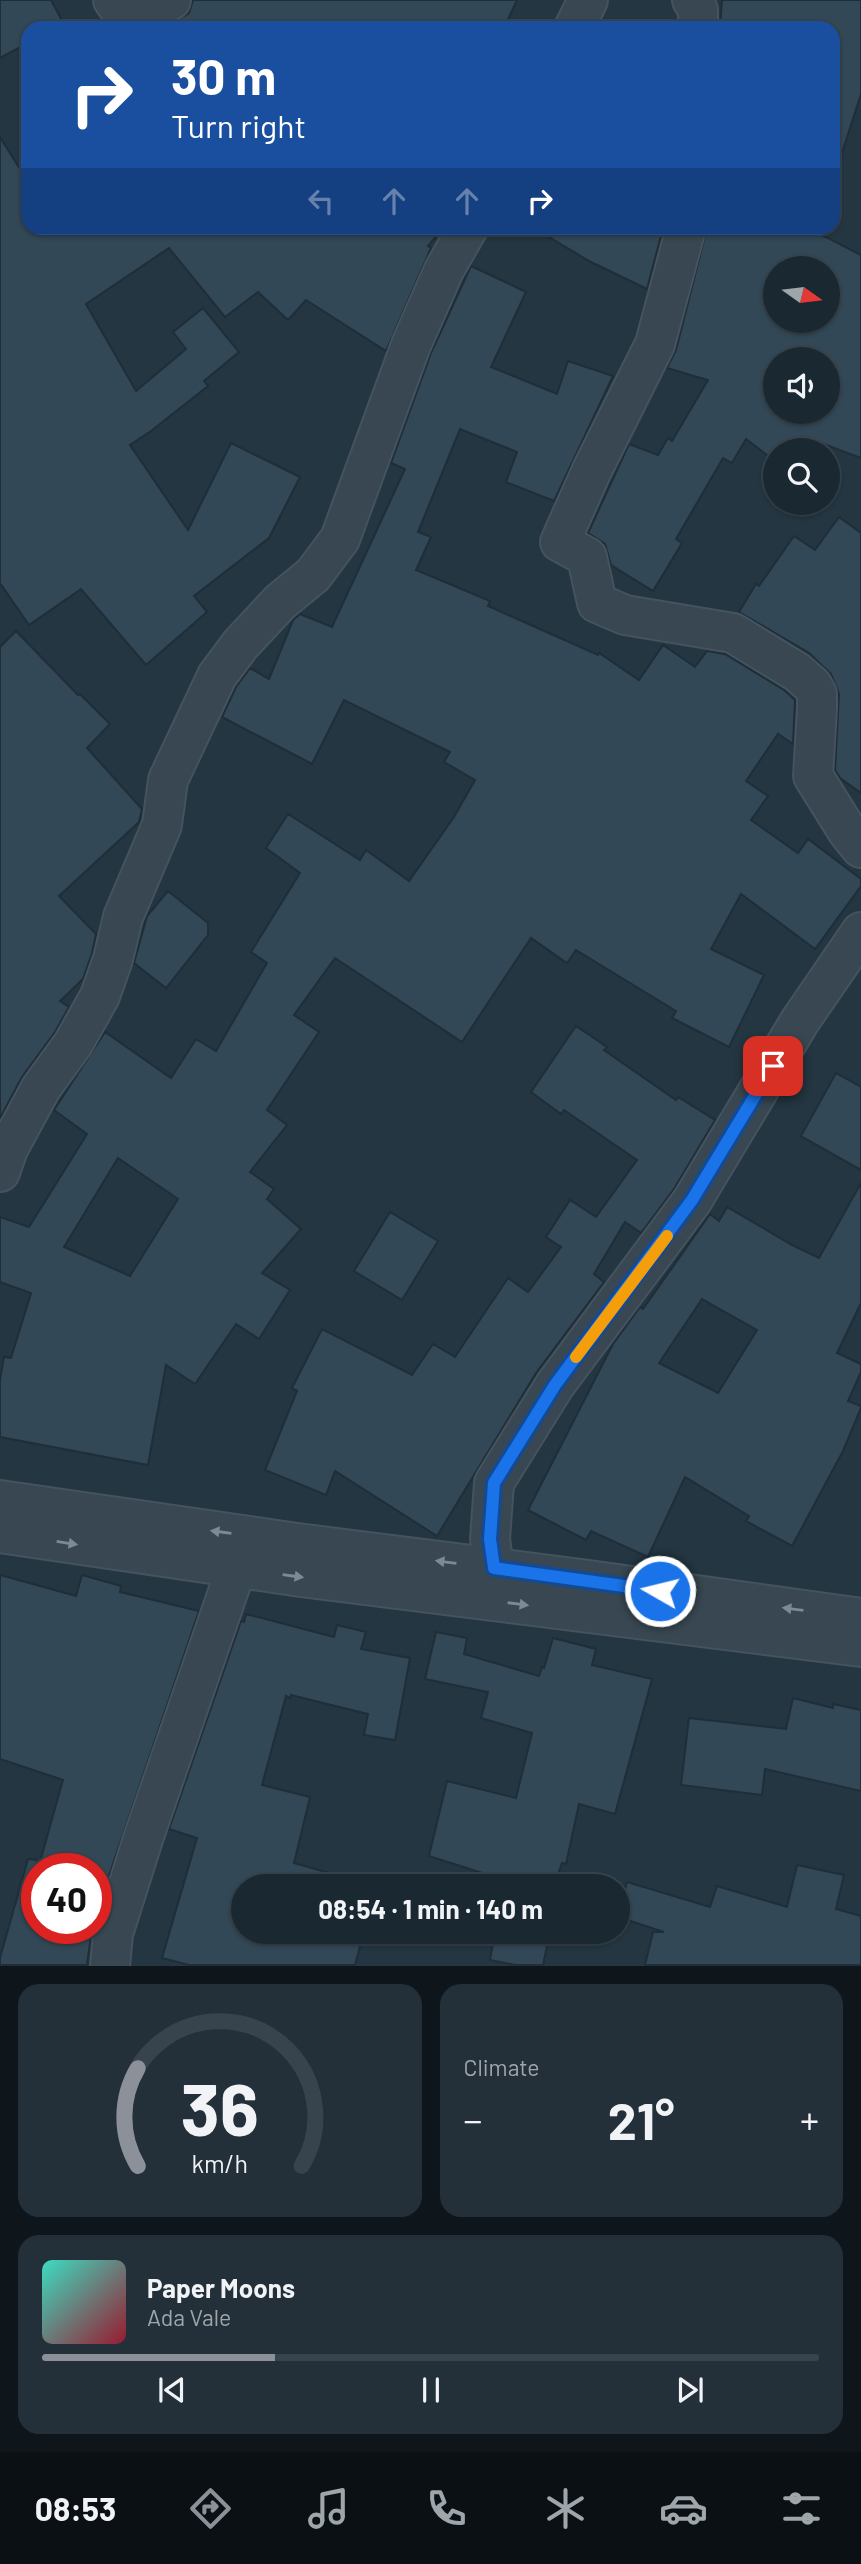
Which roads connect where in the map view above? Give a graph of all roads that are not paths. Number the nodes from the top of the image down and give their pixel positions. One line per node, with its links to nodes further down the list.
1 (113, 0): 2 (street)
2 (171, 0)
3 (588, 0): 5 (street)
4 (692, 0): 6 (street)
5 (578, 21)
6 (698, 21)
7 (464, 235): 11 (street)
8 (683, 235): 9 (street)
9 (861, 848)
10 (861, 932): 14 (street)
11 (0, 1172)
12 (0, 1500): 14 (street, one-way to 12)
13 (0, 1533): 15 (street, one-way to 15)
14 (494, 1568): 16 (street, one-way to 14)
15 (236, 1569): 17 (street, one-way to 17); 18 (street)
16 (861, 1618)
17 (861, 1647)
18 (110, 1965)

